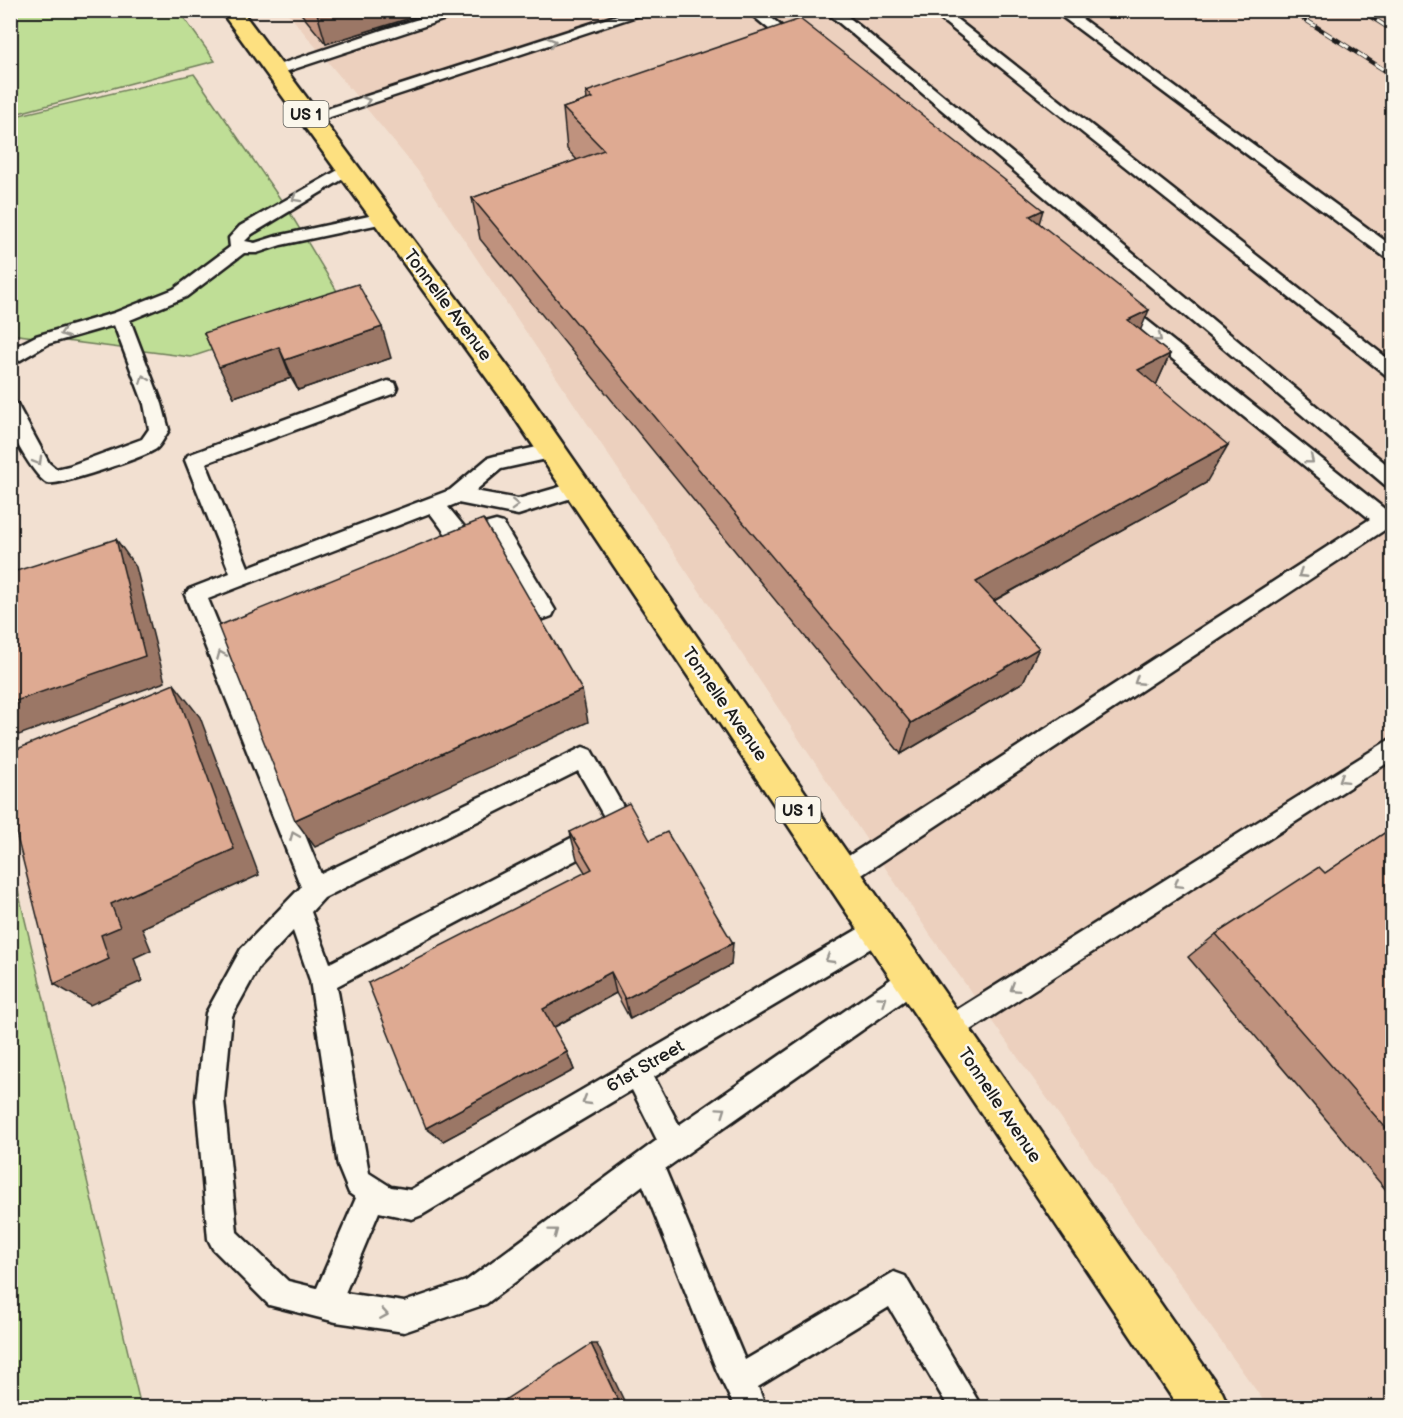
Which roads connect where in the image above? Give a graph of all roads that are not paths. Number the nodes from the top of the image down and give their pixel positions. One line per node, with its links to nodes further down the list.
1 (230, 10): 9 (main road, Tonnelle Avenue / US 1)
2 (466, 10): 9 (lane)
3 (648, 10): 10 (lane, one-way to 3)
4 (753, 10): 8 (lane)
5 (831, 10): 22 (lane)
6 (936, 10): 18 (lane)
7 (1060, 10): 14 (lane)
8 (814, 60)
9 (274, 71): 10 (main road, Tonnelle Avenue / US 1)
10 (310, 119): 11 (main road, Tonnelle Avenue / US 1)
11 (347, 170): 12 (main road, Tonnelle Avenue / US 1); 13 (lane, one-way to 13)
12 (383, 218): 13 (lane); 21 (main road, Tonnelle Avenue / US 1)
13 (241, 247): 16 (lane)
14 (1392, 254)
15 (1099, 290): 29 (lane, one-way to 29)
16 (120, 317): 17 (lane, one-way to 17); 20 (lane, one-way to 16)
17 (10, 360)
18 (1392, 371)
19 (388, 388): 26 (lane)
20 (10, 409)
21 (551, 451): 23 (main road, Tonnelle Avenue / US 1); 24 (lane)
22 (1392, 480)
23 (577, 489): 24 (lane, one-way to 23); 29 (main road, Tonnelle Avenue / US 1)
24 (457, 495): 25 (lane)
25 (434, 504): 26 (lane); 27 (lane)
26 (242, 578): 30 (lane, one-way to 26)
27 (544, 610)
28 (1392, 748): 34 (lane, one-way to 34)
29 (842, 874): 31 (main road, Tonnelle Avenue / US 1)
30 (306, 899): 33 (lane); 33 (lane); 39 (lane)
31 (879, 929): 32 (main road, Tonnelle Avenue / US 1); 35 (lane, 61st Street, one-way to 35)
32 (913, 979): 34 (main road, Tonnelle Avenue / US 1); 36 (lane, one-way to 32)
33 (323, 980): 38 (lane)
34 (948, 1030): 42 (main road, Tonnelle Avenue / US 1)
35 (637, 1071): 36 (lane); 38 (lane, 61st Street, one-way to 38)
36 (674, 1144): 37 (lane)
37 (648, 1163): 39 (lane, one-way to 37); 40 (lane)
38 (372, 1193): 39 (lane)
39 (326, 1304)
40 (746, 1394): 41 (lane)
41 (967, 1407)
42 (1206, 1407)

